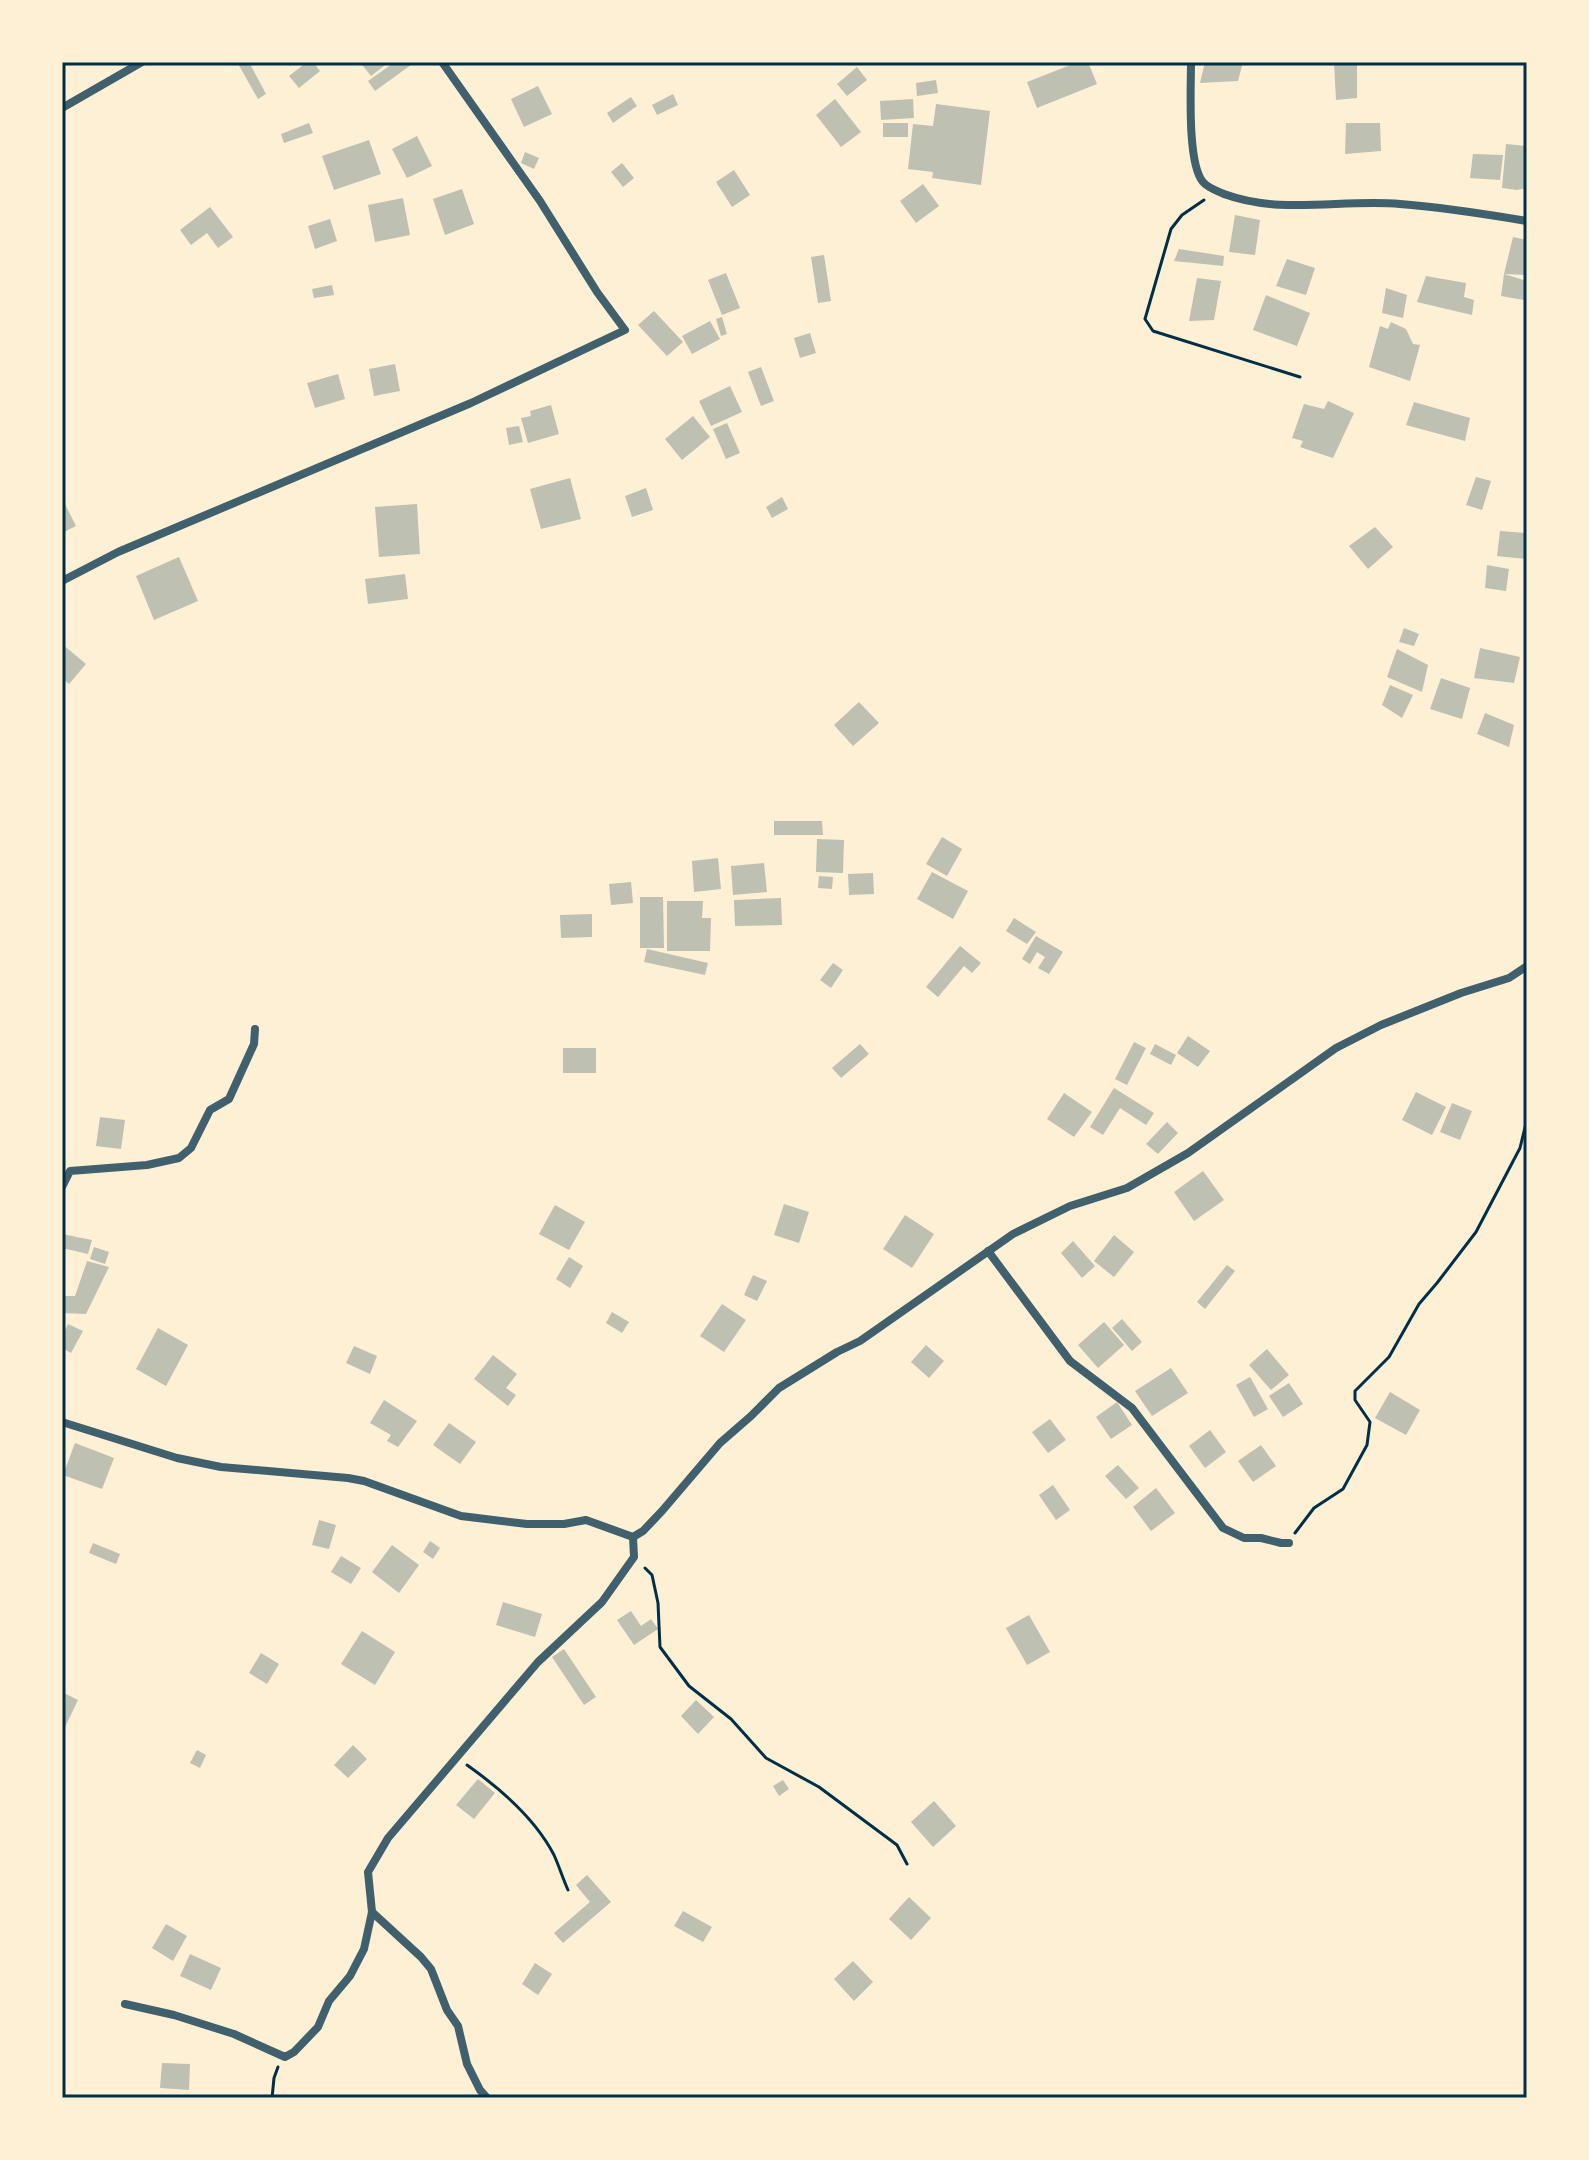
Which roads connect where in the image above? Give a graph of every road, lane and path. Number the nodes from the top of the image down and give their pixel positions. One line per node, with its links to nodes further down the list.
1 (142, 62): 4 (street)
2 (442, 62): 8 (street)
3 (1191, 62): 5 (street)
4 (62, 108)
5 (1218, 192): 6 (street); 7 (path)
6 (1527, 221)
7 (1300, 377)
8 (62, 581)
9 (1527, 966): 13 (street)
10 (255, 1029): 12 (street)
11 (1527, 1119): 16 (path)
12 (62, 1187)
13 (988, 1251): 15 (street); 16 (street)
14 (62, 1422): 15 (street)
15 (633, 1537): 17 (street)
16 (1289, 1543)
17 (634, 1557): 18 (street); 19 (path)
18 (457, 1759): 20 (path); 21 (street)
19 (907, 1864)
20 (568, 1890)
21 (372, 1912): 23 (street); 25 (street)
22 (125, 2004): 23 (street)
23 (285, 2057): 24 (path)
24 (272, 2098)
25 (487, 2098)

